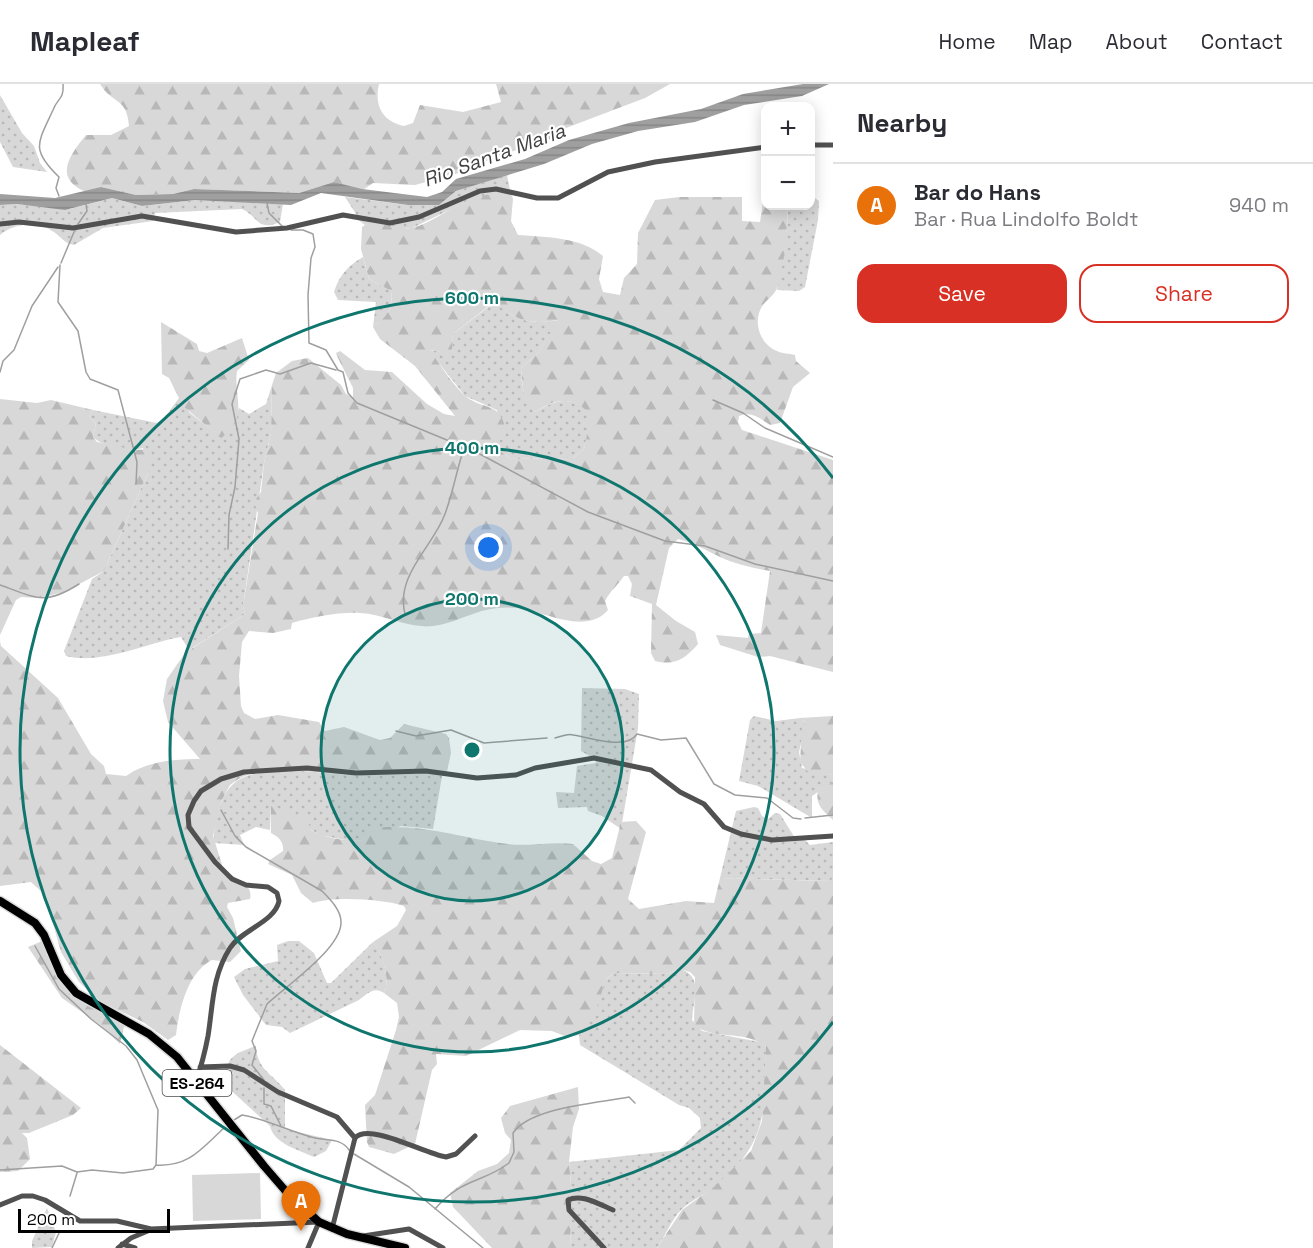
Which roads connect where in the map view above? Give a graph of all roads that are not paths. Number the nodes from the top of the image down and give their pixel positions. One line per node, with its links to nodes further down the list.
1 (815, 145): 2 (street)
2 (833, 145)
3 (761, 148): 4 (street)
4 (0, 224)
5 (833, 836): 7 (street)
6 (0, 901): 8 (main road, ES-264)
7 (200, 1067): 8 (street); 10 (street)
8 (196, 1081): 13 (main road, ES-264)
9 (475, 1136): 10 (street)
10 (355, 1138): 15 (street)
11 (0, 1205): 14 (street)
12 (613, 1210): 22 (street)
13 (320, 1222): 14 (street); 15 (main road, ES-264); 19 (street)
14 (151, 1229): 17 (street)
15 (332, 1229): 16 (main road, ES-264)
16 (362, 1237): 20 (main road, ES-264); 21 (street)
17 (120, 1246): 18 (street)
18 (135, 1248)
19 (308, 1248)
20 (405, 1248)
21 (442, 1248)
22 (604, 1248)

